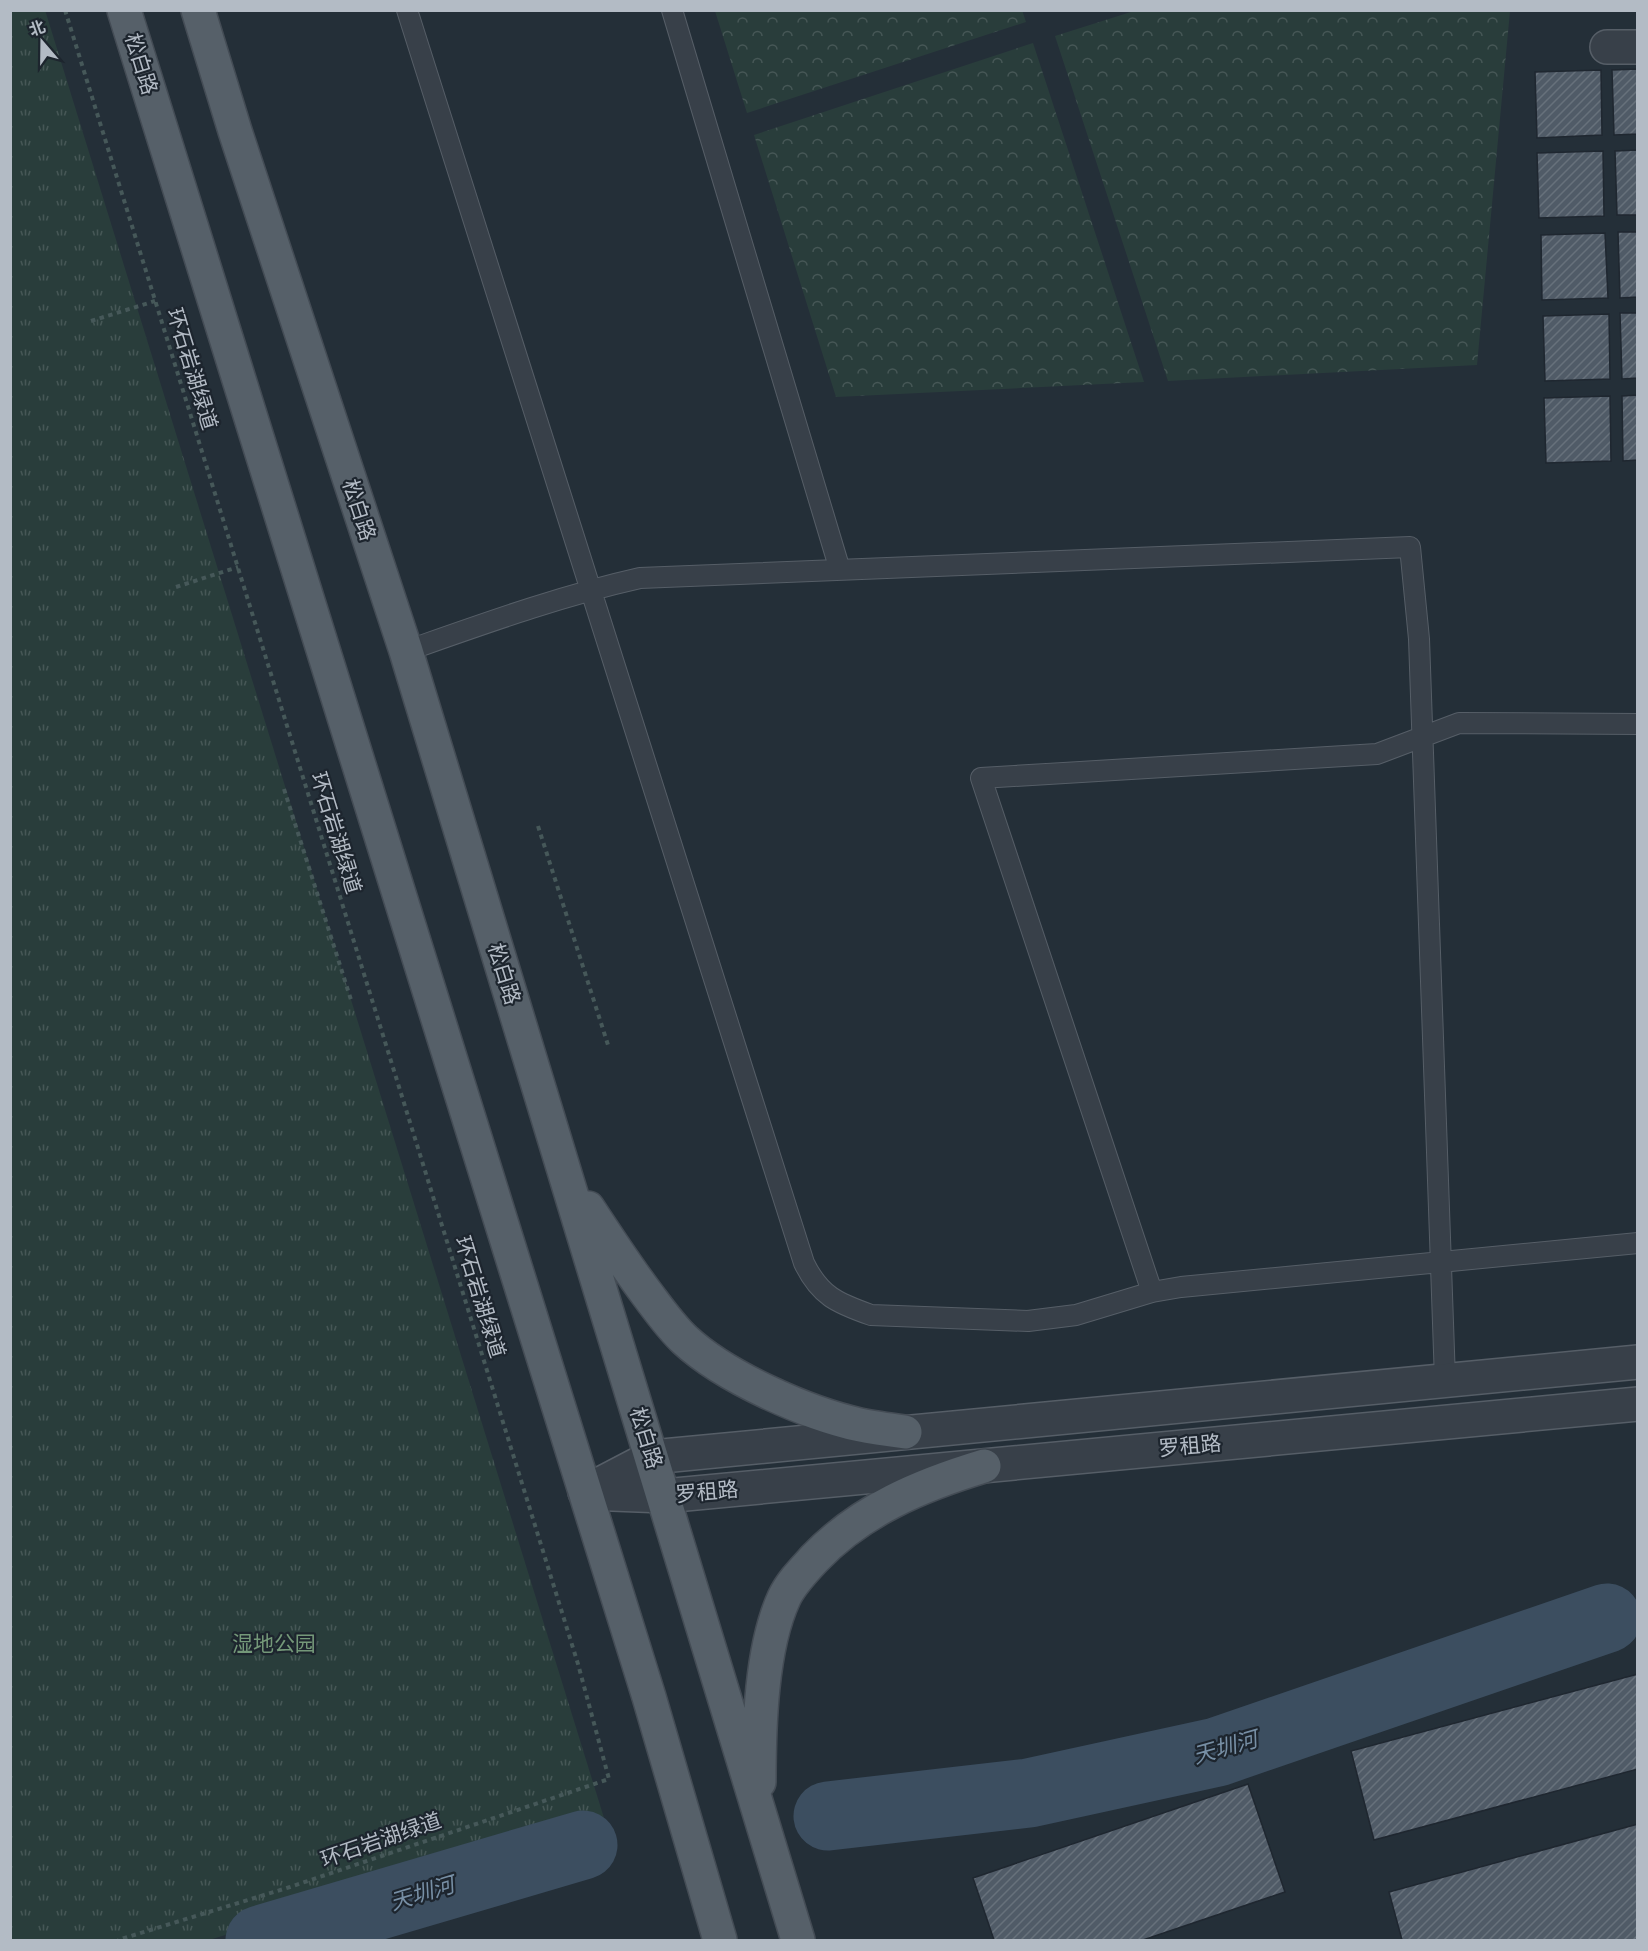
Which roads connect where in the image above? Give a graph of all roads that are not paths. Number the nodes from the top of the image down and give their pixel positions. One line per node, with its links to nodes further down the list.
1 (124, 10): 20 (main road, 松白路)
2 (198, 10): 7 (main road, 松白路)
3 (407, 10): 6 (lane)
4 (672, 10): 5 (lane)
5 (840, 570): 6 (lane); 9 (lane)
6 (590, 590): 7 (lane); 13 (lane)
7 (405, 651): 10 (main road, 松白路)
8 (1638, 724): 9 (lane)
9 (1422, 737): 12 (lane); 13 (lane)
10 (560, 1156): 17 (main road); 18 (main road, 松白路)
11 (1638, 1243): 12 (lane)
12 (1440, 1261): 13 (lane); 15 (lane)
13 (1152, 1292)
14 (1638, 1362): 15 (street, 罗租路)
15 (1445, 1380): 17 (street, 罗租路)
16 (1638, 1404): 19 (street, 罗租路)
17 (905, 1432): 18 (street, 罗租路)
18 (652, 1457): 20 (street, 罗租路); 21 (main road, 松白路)
19 (984, 1466): 21 (street, 罗租路); 22 (main road)
20 (585, 1492): 21 (street, 罗租路); 23 (main road, 松白路)
21 (664, 1496): 22 (main road, 松白路)
22 (764, 1828): 24 (main road, 松白路)
23 (720, 1941)
24 (798, 1941)

